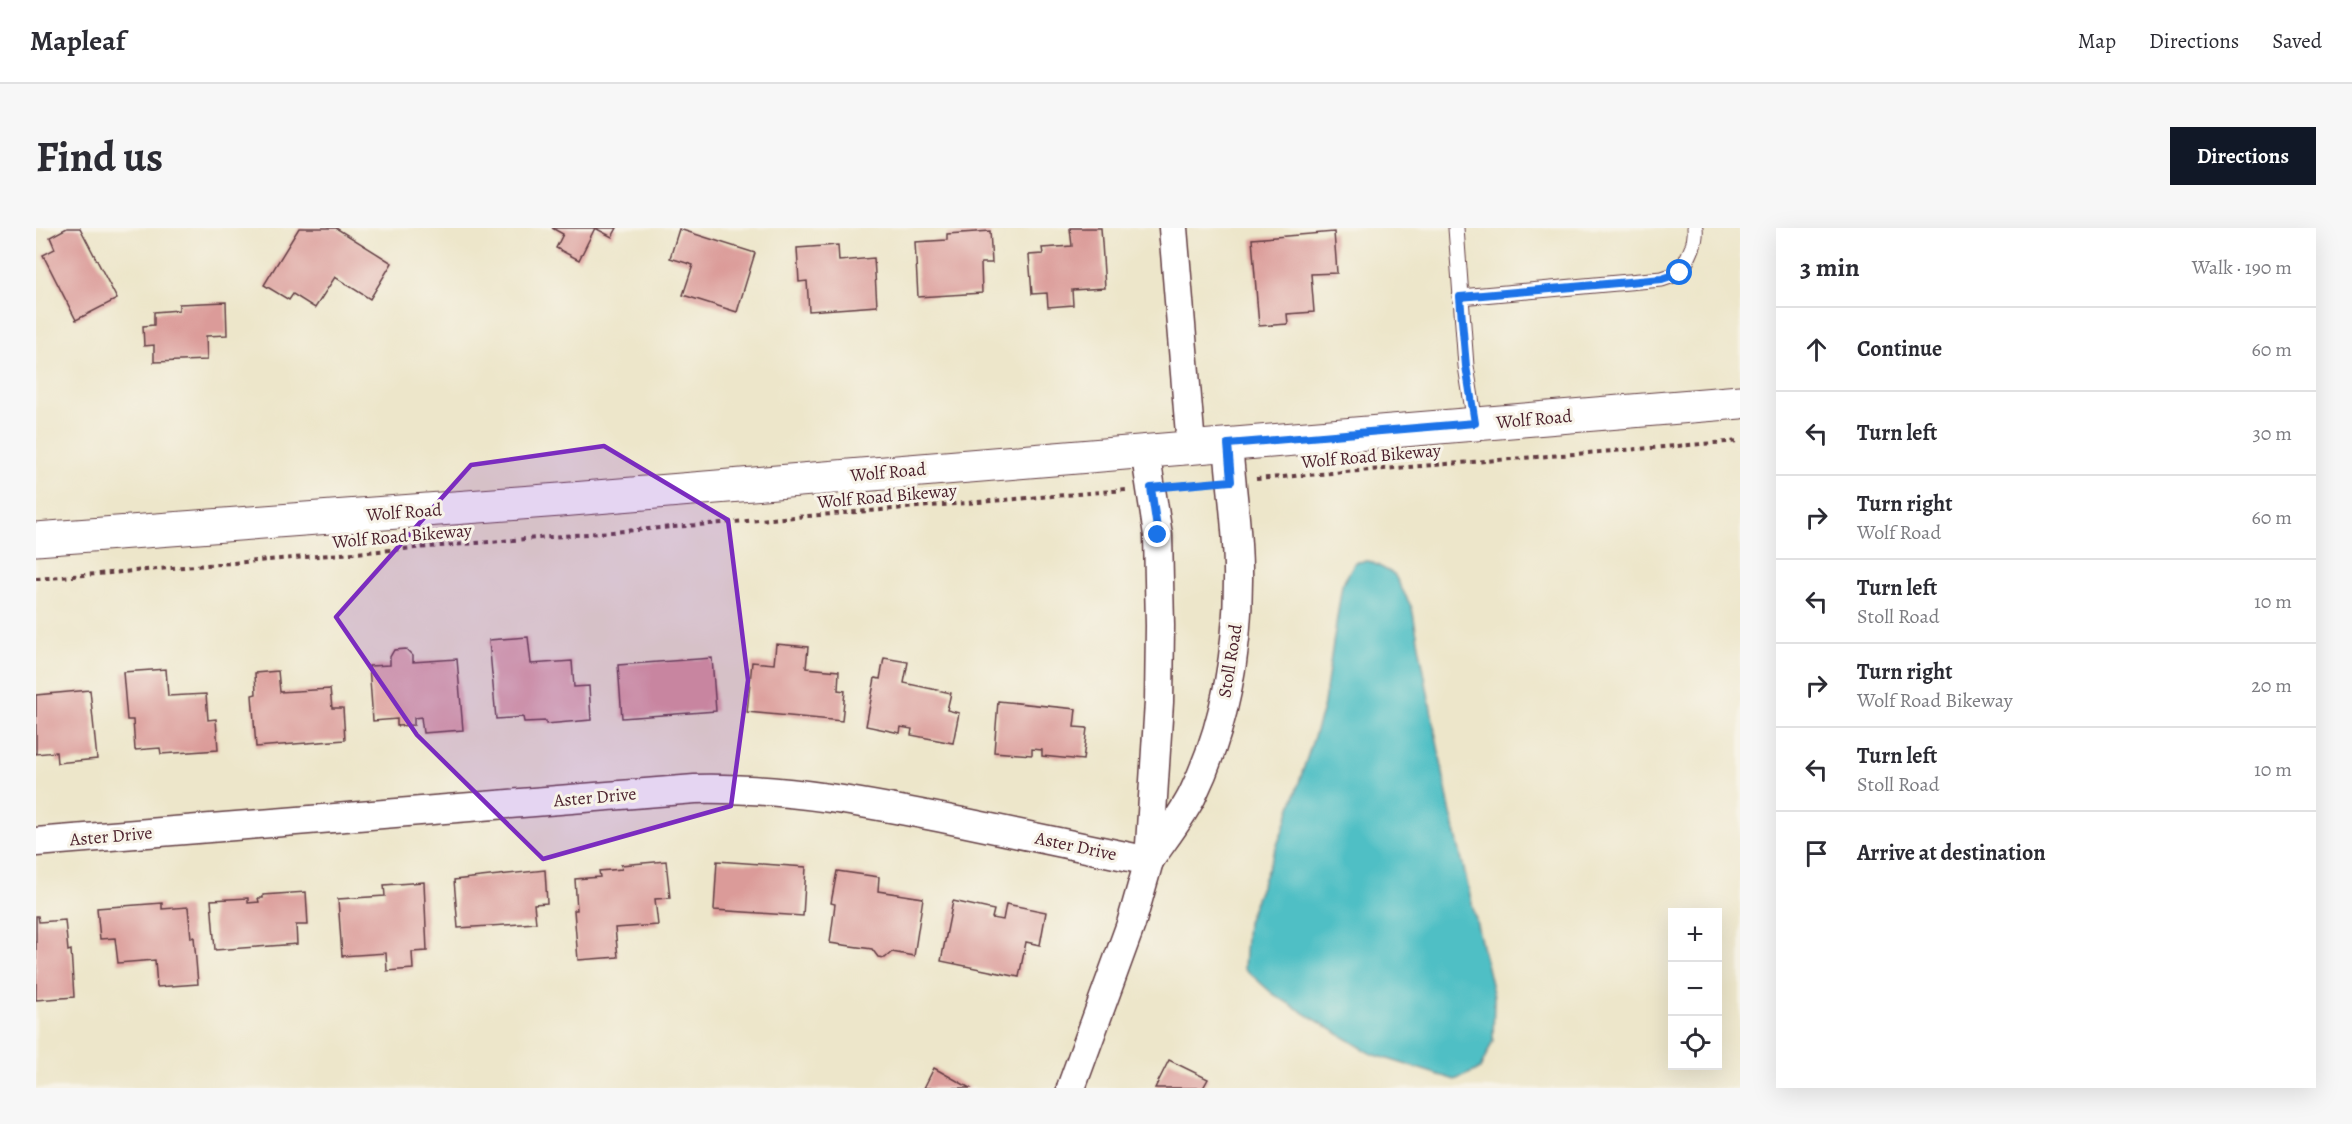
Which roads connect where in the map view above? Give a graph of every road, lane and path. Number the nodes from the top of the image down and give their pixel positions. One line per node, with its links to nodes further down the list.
1 (1173, 228): 9 (street)
2 (1456, 228): 4 (lane)
3 (1695, 228): 4 (lane)
4 (1460, 297): 6 (lane)
5 (1740, 402): 6 (main road, Wolf Road)
6 (1475, 423): 8 (main road, Wolf Road)
7 (1740, 441): 11 (path, Wolf Road Bikeway)
8 (1228, 444): 9 (main road, Wolf Road); 11 (street, Stoll Road)
9 (1191, 446): 10 (main road, Wolf Road)
10 (1145, 450): 12 (street, Stoll Road); 13 (main road, Wolf Road)
11 (1231, 481): 12 (path, Wolf Road Bikeway); 16 (street, Stoll Road)
12 (1151, 488): 14 (path, Wolf Road Bikeway); 16 (street, Stoll Road)
13 (36, 539)
14 (36, 579)
15 (36, 842): 16 (street, Aster Drive)
16 (1149, 861): 17 (street, Stoll Road)
17 (1071, 1088)

